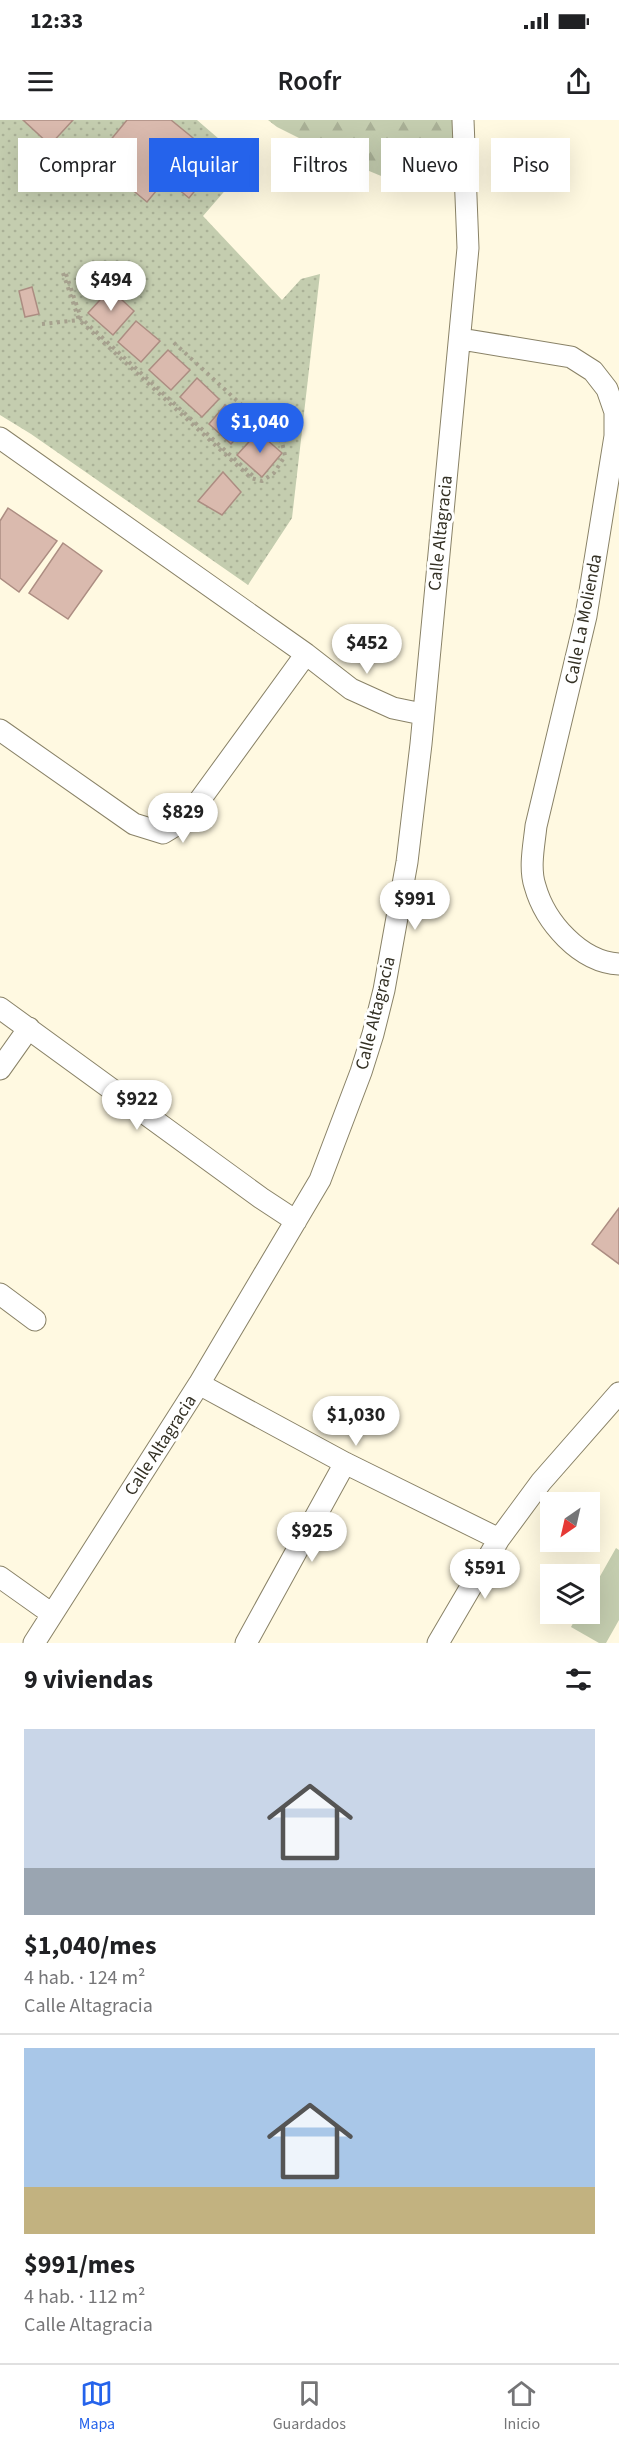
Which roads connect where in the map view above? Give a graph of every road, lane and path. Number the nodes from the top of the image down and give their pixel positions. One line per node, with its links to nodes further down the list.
1 (463, 120): 5 (street, Calle Altagracia)
2 (65, 273): 3 (path)
3 (80, 319): 4 (path); 6 (path)
4 (42, 324)
5 (460, 339): 9 (street, Calle Altagracia); 11 (street, Calle La Molienda)
6 (172, 341)
7 (0, 438): 8 (street)
8 (306, 654): 9 (street); 10 (street)
9 (422, 714): 15 (street, Calle Altagracia)
10 (0, 730)
11 (619, 964)
12 (0, 1008): 13 (street)
13 (29, 1028): 14 (street); 15 (street)
14 (0, 1069)
15 (296, 1221): 18 (street, Calle Altagracia)
16 (0, 1294): 17 (street)
17 (35, 1320)
18 (199, 1384): 20 (street); 23 (street, Calle Altagracia)
19 (619, 1393): 21 (street)
20 (345, 1464): 21 (street); 25 (street)
21 (499, 1539): 26 (street)
22 (0, 1577): 23 (street)
23 (52, 1614): 24 (street, Calle Altagracia)
24 (34, 1643)
25 (246, 1643)
26 (438, 1643)

